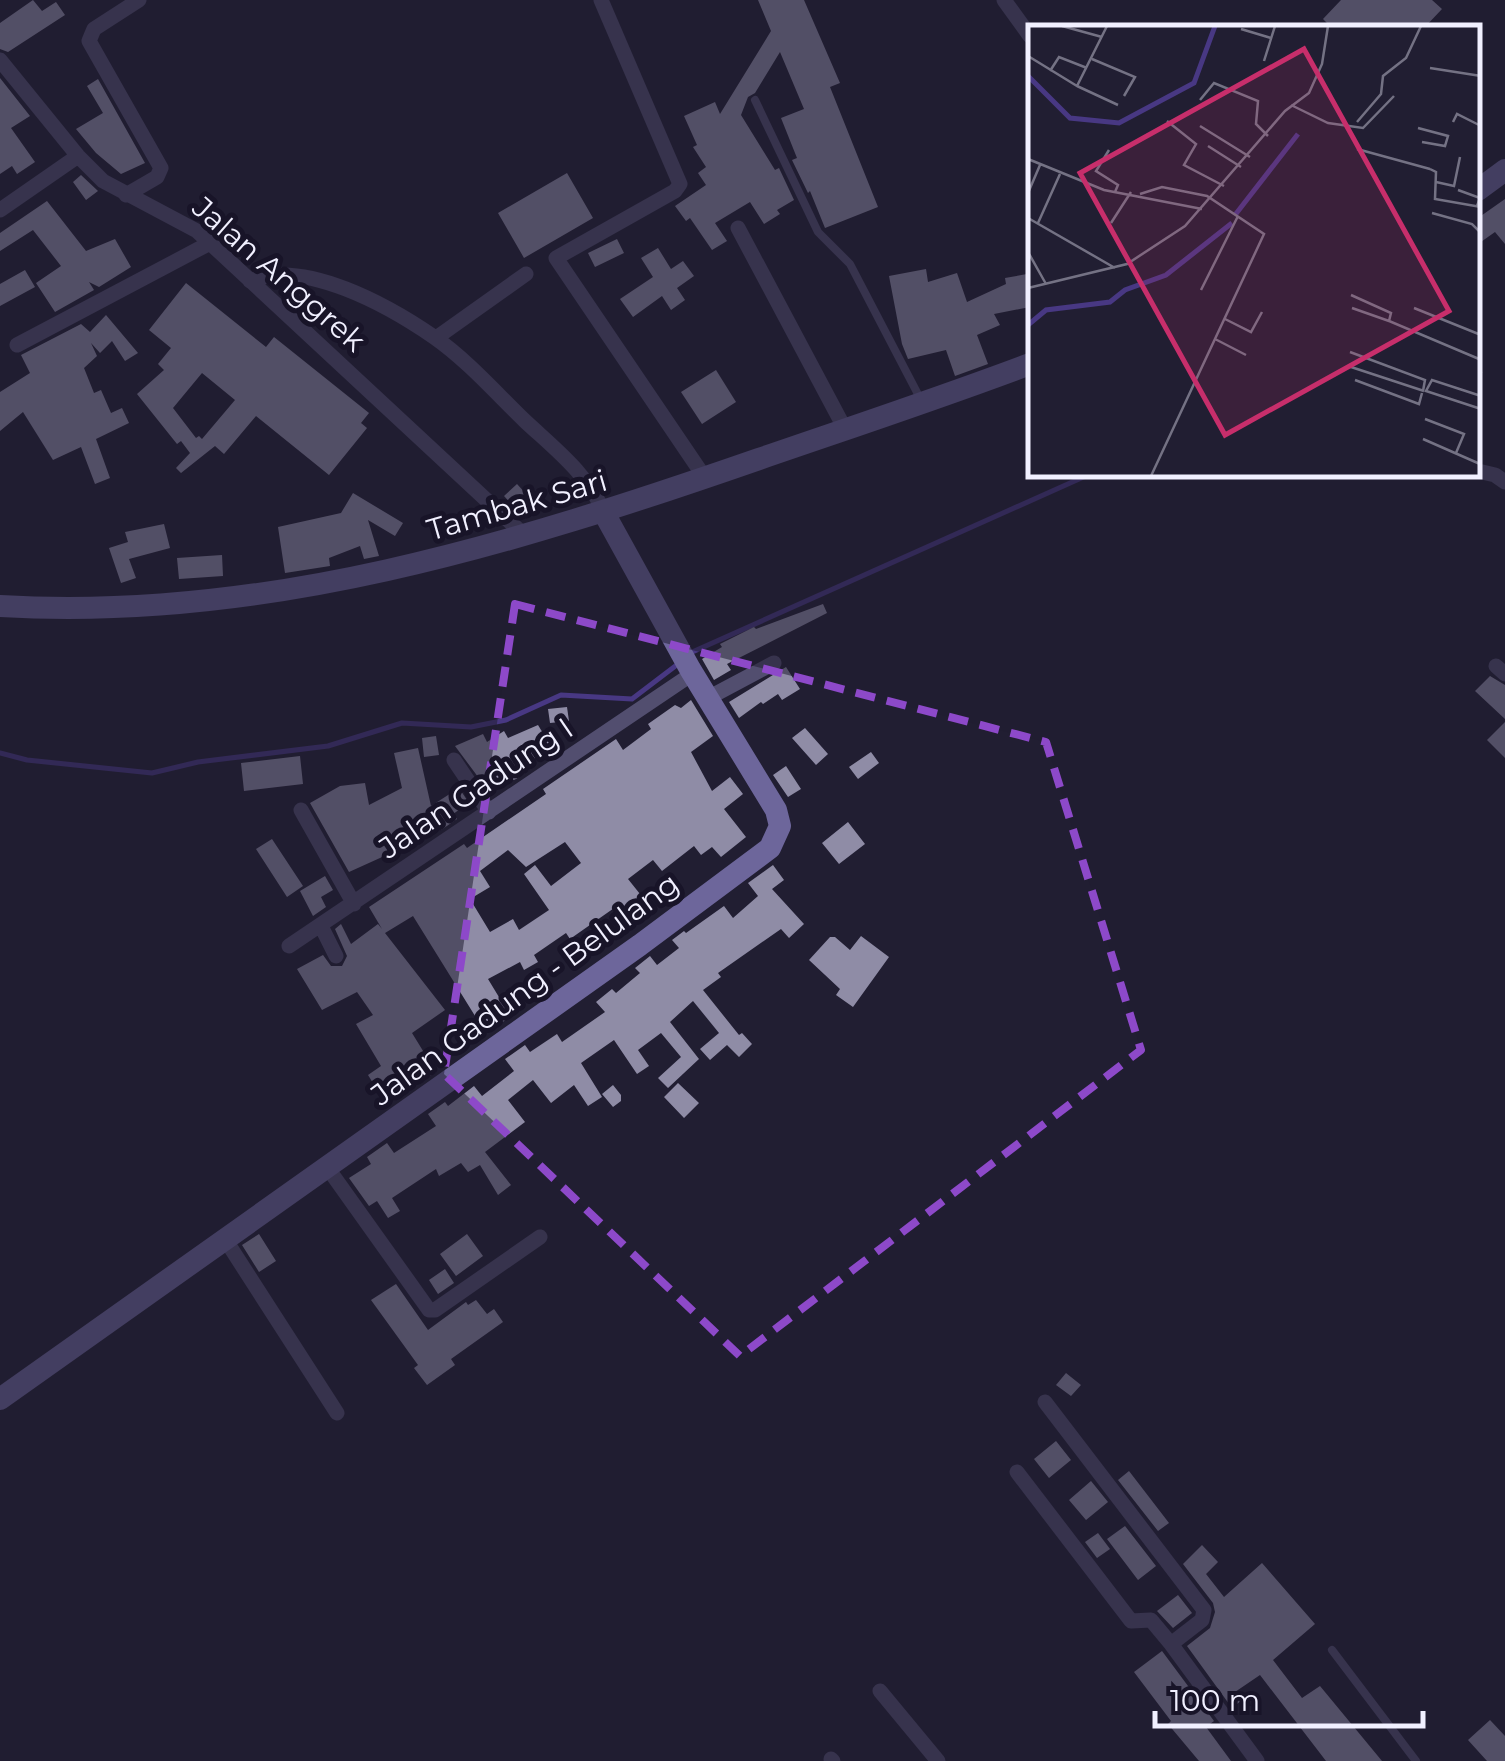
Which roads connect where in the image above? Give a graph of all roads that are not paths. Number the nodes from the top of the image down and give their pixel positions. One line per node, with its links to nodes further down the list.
1 (139, 0): 10 (street)
2 (601, 0): 22 (street)
3 (1004, 0): 4 (street)
4 (1028, 33)
5 (0, 60): 7 (street, Jalan Anggrek)
6 (755, 100): 19 (lane)
7 (78, 156): 10 (street, Jalan Anggrek); 11 (street)
8 (1505, 170): 9 (street)
9 (1480, 189)
10 (126, 195): 13 (street, Jalan Anggrek)
11 (0, 210)
12 (738, 228): 20 (street)
13 (210, 243): 15 (street, Jalan Anggrek); 17 (street)
14 (526, 274): 16 (street)
15 (250, 280): 16 (street); 25 (street, Jalan Anggrek)
16 (436, 338): 24 (street)
17 (17, 345)
18 (1028, 365): 19 (street, Tambak Sari)
19 (923, 404): 20 (street, Tambak Sari)
20 (846, 429): 22 (street, Tambak Sari)
21 (1480, 472): 23 (street)
22 (705, 478): 24 (street, Tambak Sari)
23 (1505, 482)
24 (604, 513): 25 (street, Tambak Sari); 28 (street, Jalan Gadung - Belulang)
25 (522, 534): 26 (street, Tambak Sari)
26 (0, 606)
27 (774, 664): 29 (street)
28 (691, 671): 29 (street, Jalan Gadung - Belulang); 32 (street, Jalan Gadung I)
29 (708, 698): 37 (street, Jalan Gadung - Belulang)
30 (454, 760): 32 (street)
31 (301, 810): 33 (street)
32 (489, 812): 33 (street, Jalan Gadung I)
33 (354, 904): 34 (street, Jalan Gadung I)
34 (321, 926): 35 (street, Jalan Gadung I); 36 (street)
35 (289, 946)
36 (336, 956)
37 (327, 1168): 38 (street); 39 (street, Jalan Gadung - Belulang)
38 (540, 1237)
39 (225, 1239): 40 (street, Jalan Gadung - Belulang); 42 (street)
40 (0, 1399)
41 (1046, 1402): 44 (street)
42 (337, 1413)
43 (1018, 1472): 44 (street)
44 (1171, 1644): 48 (street)
45 (1332, 1650): 49 (lane)
46 (880, 1691): 47 (street)
47 (938, 1761)
48 (1257, 1761)
49 (1416, 1761)

